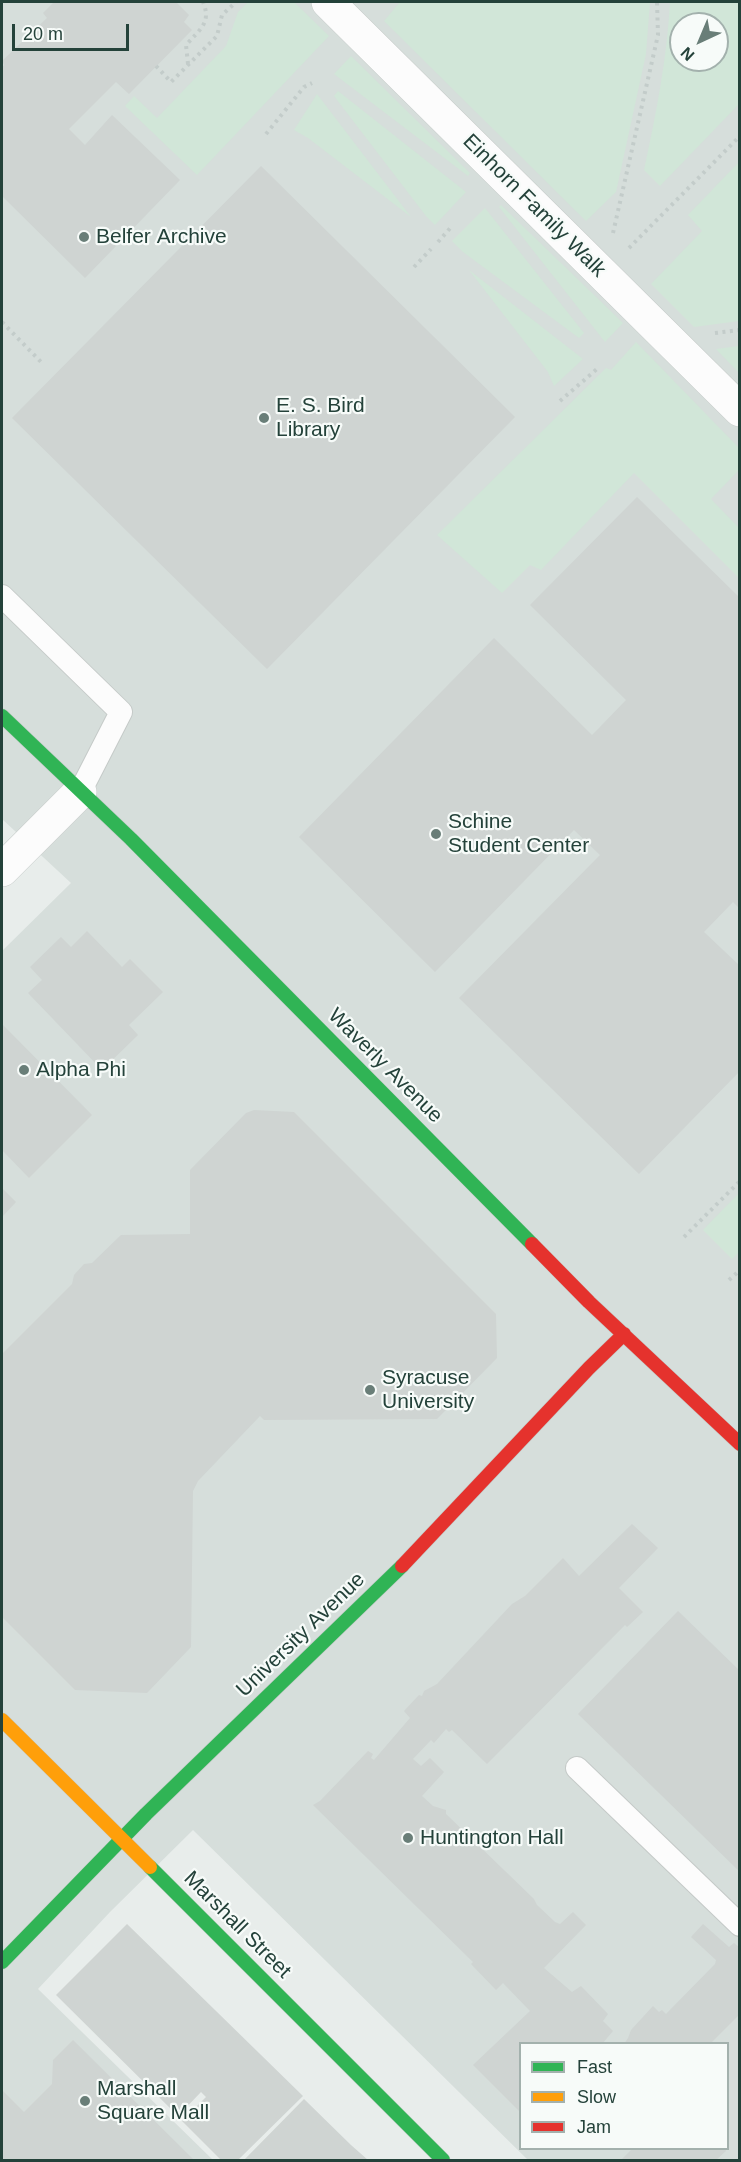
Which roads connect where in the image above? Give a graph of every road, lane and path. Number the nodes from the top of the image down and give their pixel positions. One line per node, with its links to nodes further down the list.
1 (203, 2): 5 (path)
2 (236, 2): 5 (path)
3 (328, 2): 14 (street, Einhorn Family Walk)
4 (657, 2): 14 (path)
5 (188, 65): 6 (path)
6 (156, 66)
7 (312, 83): 8 (path)
8 (266, 134)
9 (740, 136): 14 (path)
10 (452, 226): 11 (path)
11 (438, 242)
12 (430, 249): 13 (path)
13 (414, 267)
14 (603, 275): 21 (street, Einhorn Family Walk)
15 (2, 322): 18 (path)
16 (740, 330): 17 (path)
17 (712, 333)
18 (43, 364)
19 (597, 369): 20 (path)
20 (560, 401)
21 (740, 410)
22 (2, 596): 24 (lane)
23 (2, 716): 24 (street, Waverly Avenue)
24 (80, 792): 25 (street); 30 (street, Waverly Avenue)
25 (2, 870)
26 (740, 1181): 27 (path)
27 (684, 1237)
28 (740, 1270): 29 (path)
29 (729, 1280)
30 (624, 1334): 31 (street, Waverly Avenue); 34 (street, University Avenue)
31 (740, 1444)
32 (2, 1720): 34 (street, Marshall Street)
33 (577, 1768): 35 (lane)
34 (123, 1838): 36 (street, University Avenue); 37 (street, Marshall Street)
35 (740, 1925)
36 (2, 1962)
37 (442, 2160)

